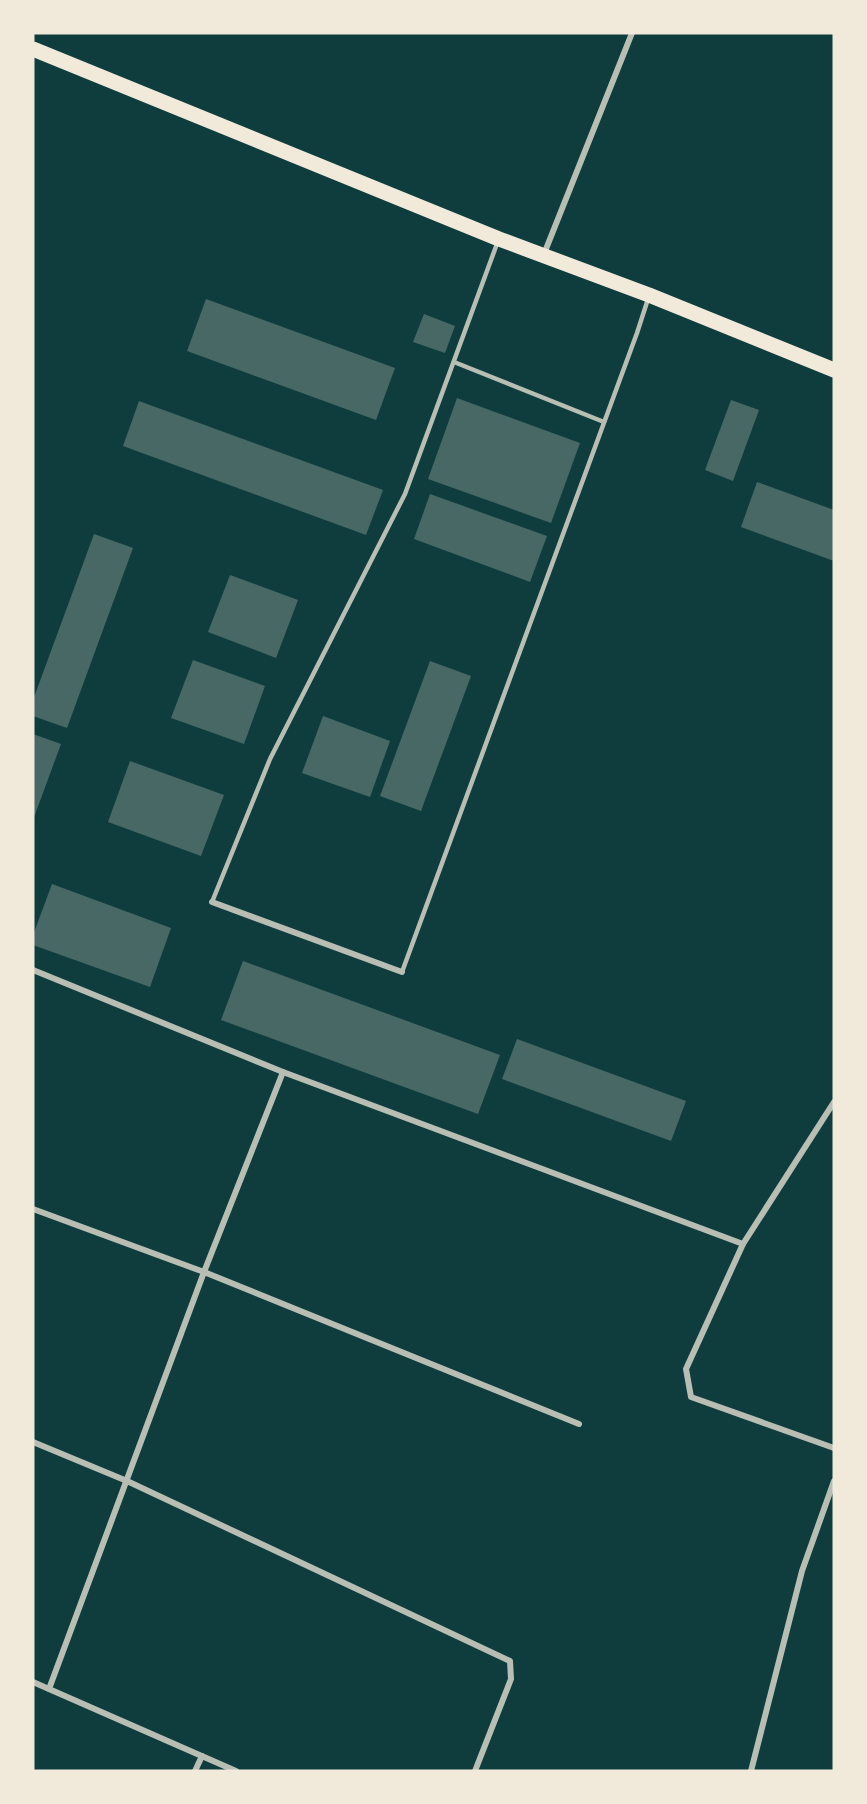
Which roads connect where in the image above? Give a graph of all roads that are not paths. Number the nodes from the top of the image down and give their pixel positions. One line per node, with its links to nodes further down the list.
1 (632, 33): 4 (street)
2 (33, 49): 3 (main road)
3 (499, 239): 4 (main road); 6 (lane)
4 (544, 255): 5 (main road)
5 (649, 295): 7 (main road); 8 (lane)
6 (454, 362): 8 (lane); 9 (lane)
7 (834, 370)
8 (604, 422): 11 (lane)
9 (212, 902): 11 (street)
10 (33, 970): 12 (street)
11 (402, 972)
12 (283, 1072): 15 (street); 16 (street)
13 (834, 1102): 15 (street)
14 (33, 1209): 16 (street)
15 (742, 1244): 19 (street)
16 (204, 1272): 17 (street); 20 (street)
17 (579, 1424)
18 (33, 1442): 20 (street)
19 (834, 1448)
20 (127, 1481): 23 (street); 27 (street)
21 (834, 1481): 28 (street)
22 (33, 1682): 23 (street)
23 (49, 1689): 24 (street)
24 (202, 1756): 25 (street); 26 (street)
25 (195, 1771)
26 (236, 1771)
27 (475, 1771)
28 (752, 1771)

